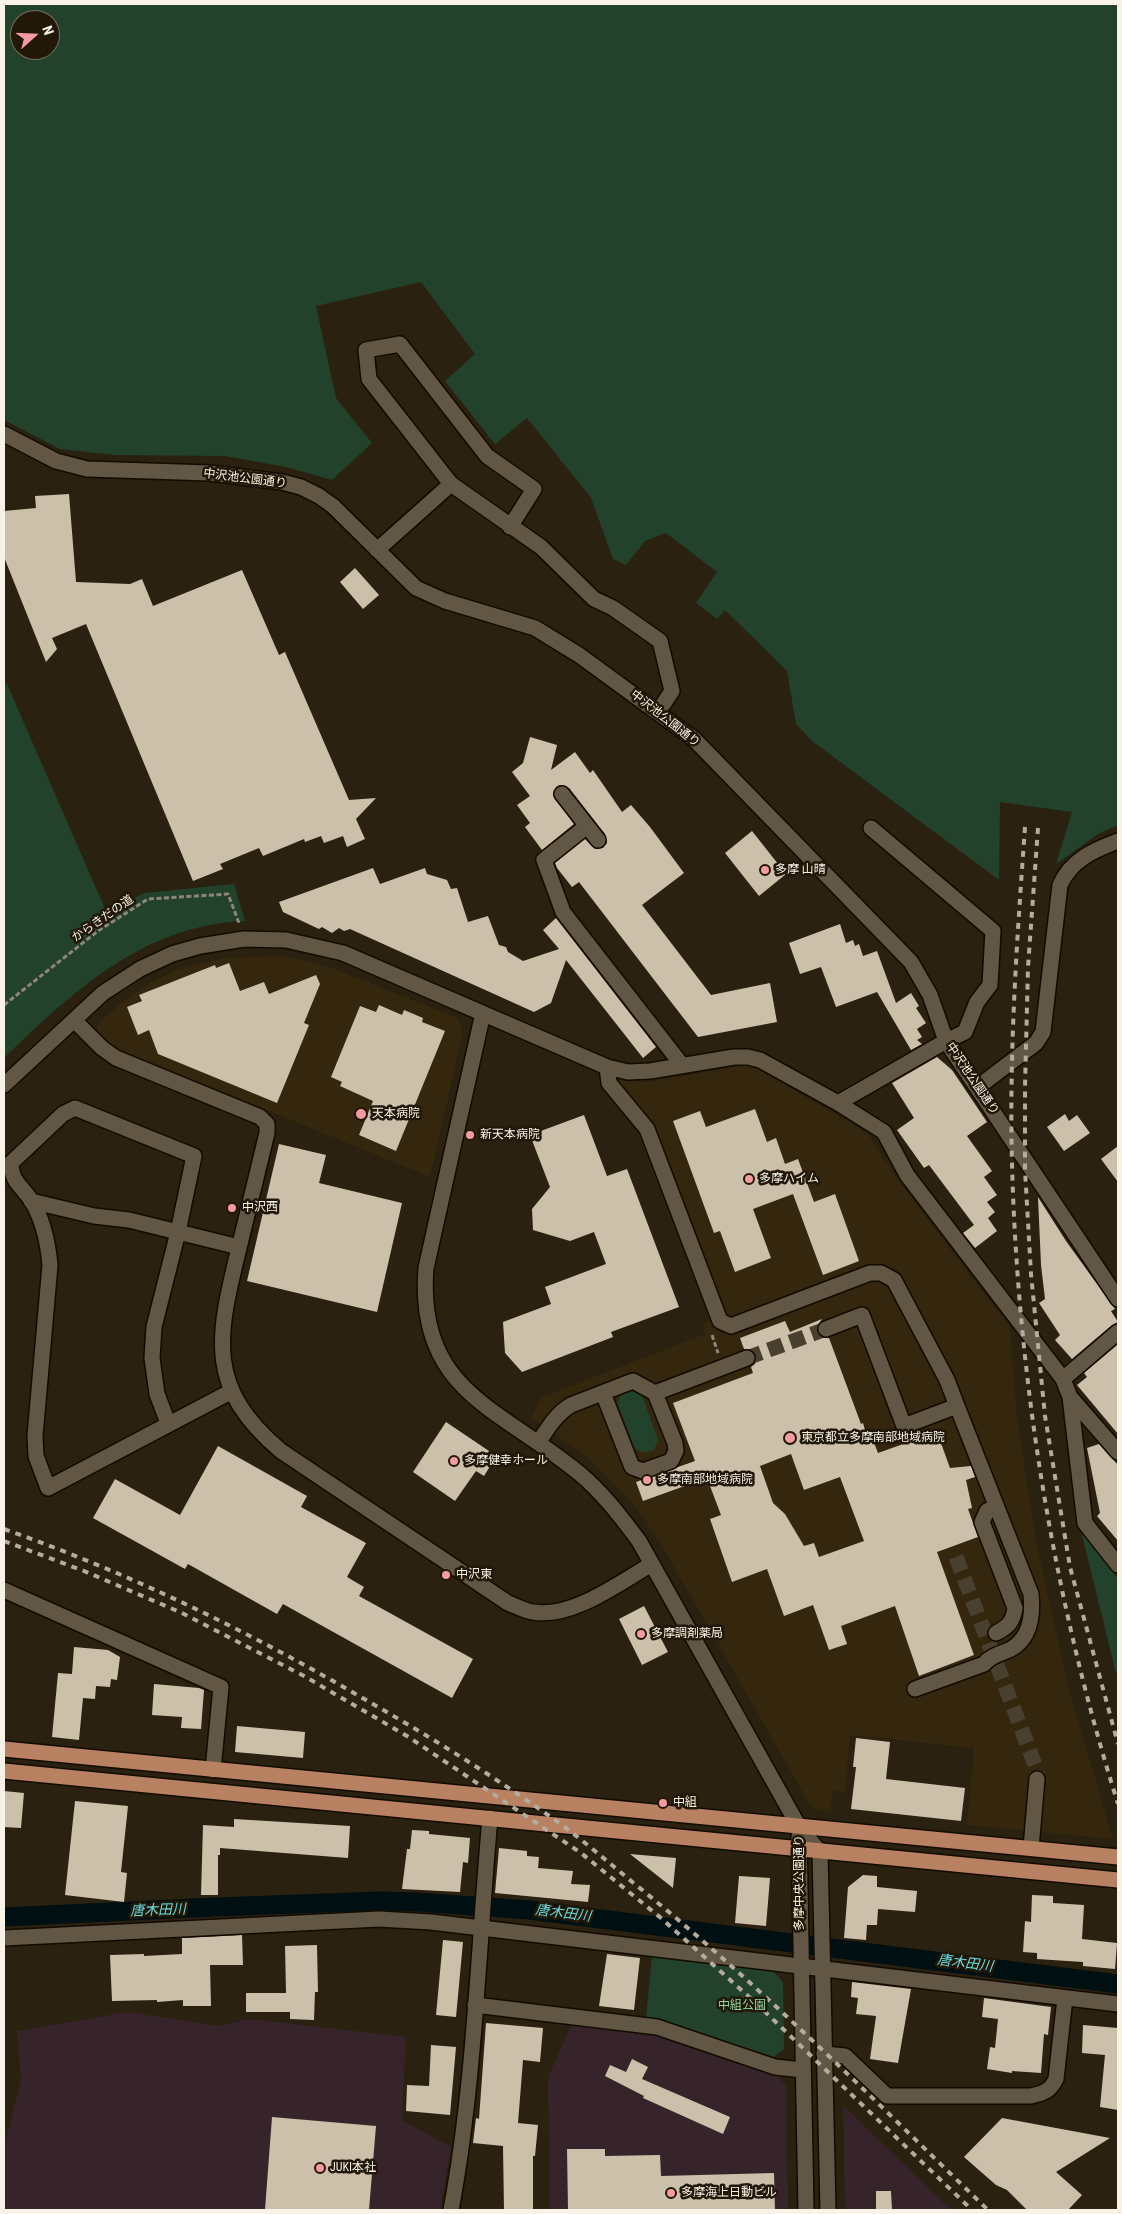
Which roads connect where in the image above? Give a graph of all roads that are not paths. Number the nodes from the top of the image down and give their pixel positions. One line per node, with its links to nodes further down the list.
1 (4, 434): 4 (street, 中沢池公園通り)
2 (451, 484): 3 (street); 3 (street); 4 (street)
3 (510, 527): 5 (street)
4 (377, 550): 5 (street, 中沢池公園通り)
5 (658, 712): 13 (street, 中沢池公園通り)
6 (562, 794): 7 (street)
7 (587, 826): 9 (street); 14 (street)
8 (871, 828): 13 (street)
9 (598, 840)
10 (1118, 841): 17 (street)
11 (483, 1013): 12 (street); 15 (street); 33 (street)
12 (74, 1020): 16 (street); 21 (street)
13 (946, 1041): 17 (street, 中沢池公園通り); 18 (street)
14 (682, 1065): 15 (street); 18 (street)
15 (607, 1067): 31 (street)
16 (4, 1085)
17 (978, 1087): 22 (street, 中沢池公園通り)
18 (838, 1103): 26 (street)
19 (31, 1201): 20 (street); 20 (street); 32 (street)
20 (178, 1232): 21 (street); 32 (street)
21 (239, 1247): 27 (street)
22 (1118, 1299)
23 (826, 1329): 31 (street)
24 (1118, 1332): 26 (street)
25 (747, 1358): 28 (street)
26 (1063, 1379): 30 (street)
27 (232, 1391): 32 (street); 36 (street)
28 (655, 1392): 29 (street); 29 (street)
29 (603, 1393): 33 (street)
30 (1070, 1397): 34 (street); 37 (street)
31 (957, 1406): 35 (street)
32 (168, 1423)
33 (538, 1443): 36 (street)
34 (1118, 1452)
35 (996, 1506): 39 (street); 40 (street)
36 (652, 1564): 46 (street)
37 (1118, 1566)
38 (4, 1590): 42 (street)
39 (996, 1632)
40 (915, 1689)
41 (4, 1749): 42 (main road)
42 (213, 1770): 46 (main road)
43 (4, 1771): 45 (main road)
44 (1037, 1778): 47 (street)
45 (490, 1818): 48 (main road); 52 (street)
46 (799, 1827): 47 (main road); 48 (street, 多摩中央公園通り); 49 (street, 多摩中央公園通り)
47 (1031, 1848): 50 (main road)
48 (799, 1850): 49 (main road); 54 (street, 多摩中央公園通り)
49 (820, 1852): 51 (main road); 55 (street, 多摩中央公園通り)
50 (1118, 1857)
51 (1118, 1880)
52 (481, 1924): 53 (street); 54 (street); 58 (street)
53 (4, 1938)
54 (800, 1961): 55 (street); 60 (street, 多摩中央公園通り)
55 (822, 1963): 56 (street); 59 (street, 多摩中央公園通り)
56 (1065, 1998): 57 (street); 59 (street)
57 (1118, 2004)
58 (475, 2005): 60 (street); 61 (street)
59 (824, 2054): 63 (street, 多摩中央公園通り)
60 (803, 2070): 62 (street, 多摩中央公園通り)
61 (451, 2210)
62 (806, 2210)
63 (828, 2210)

